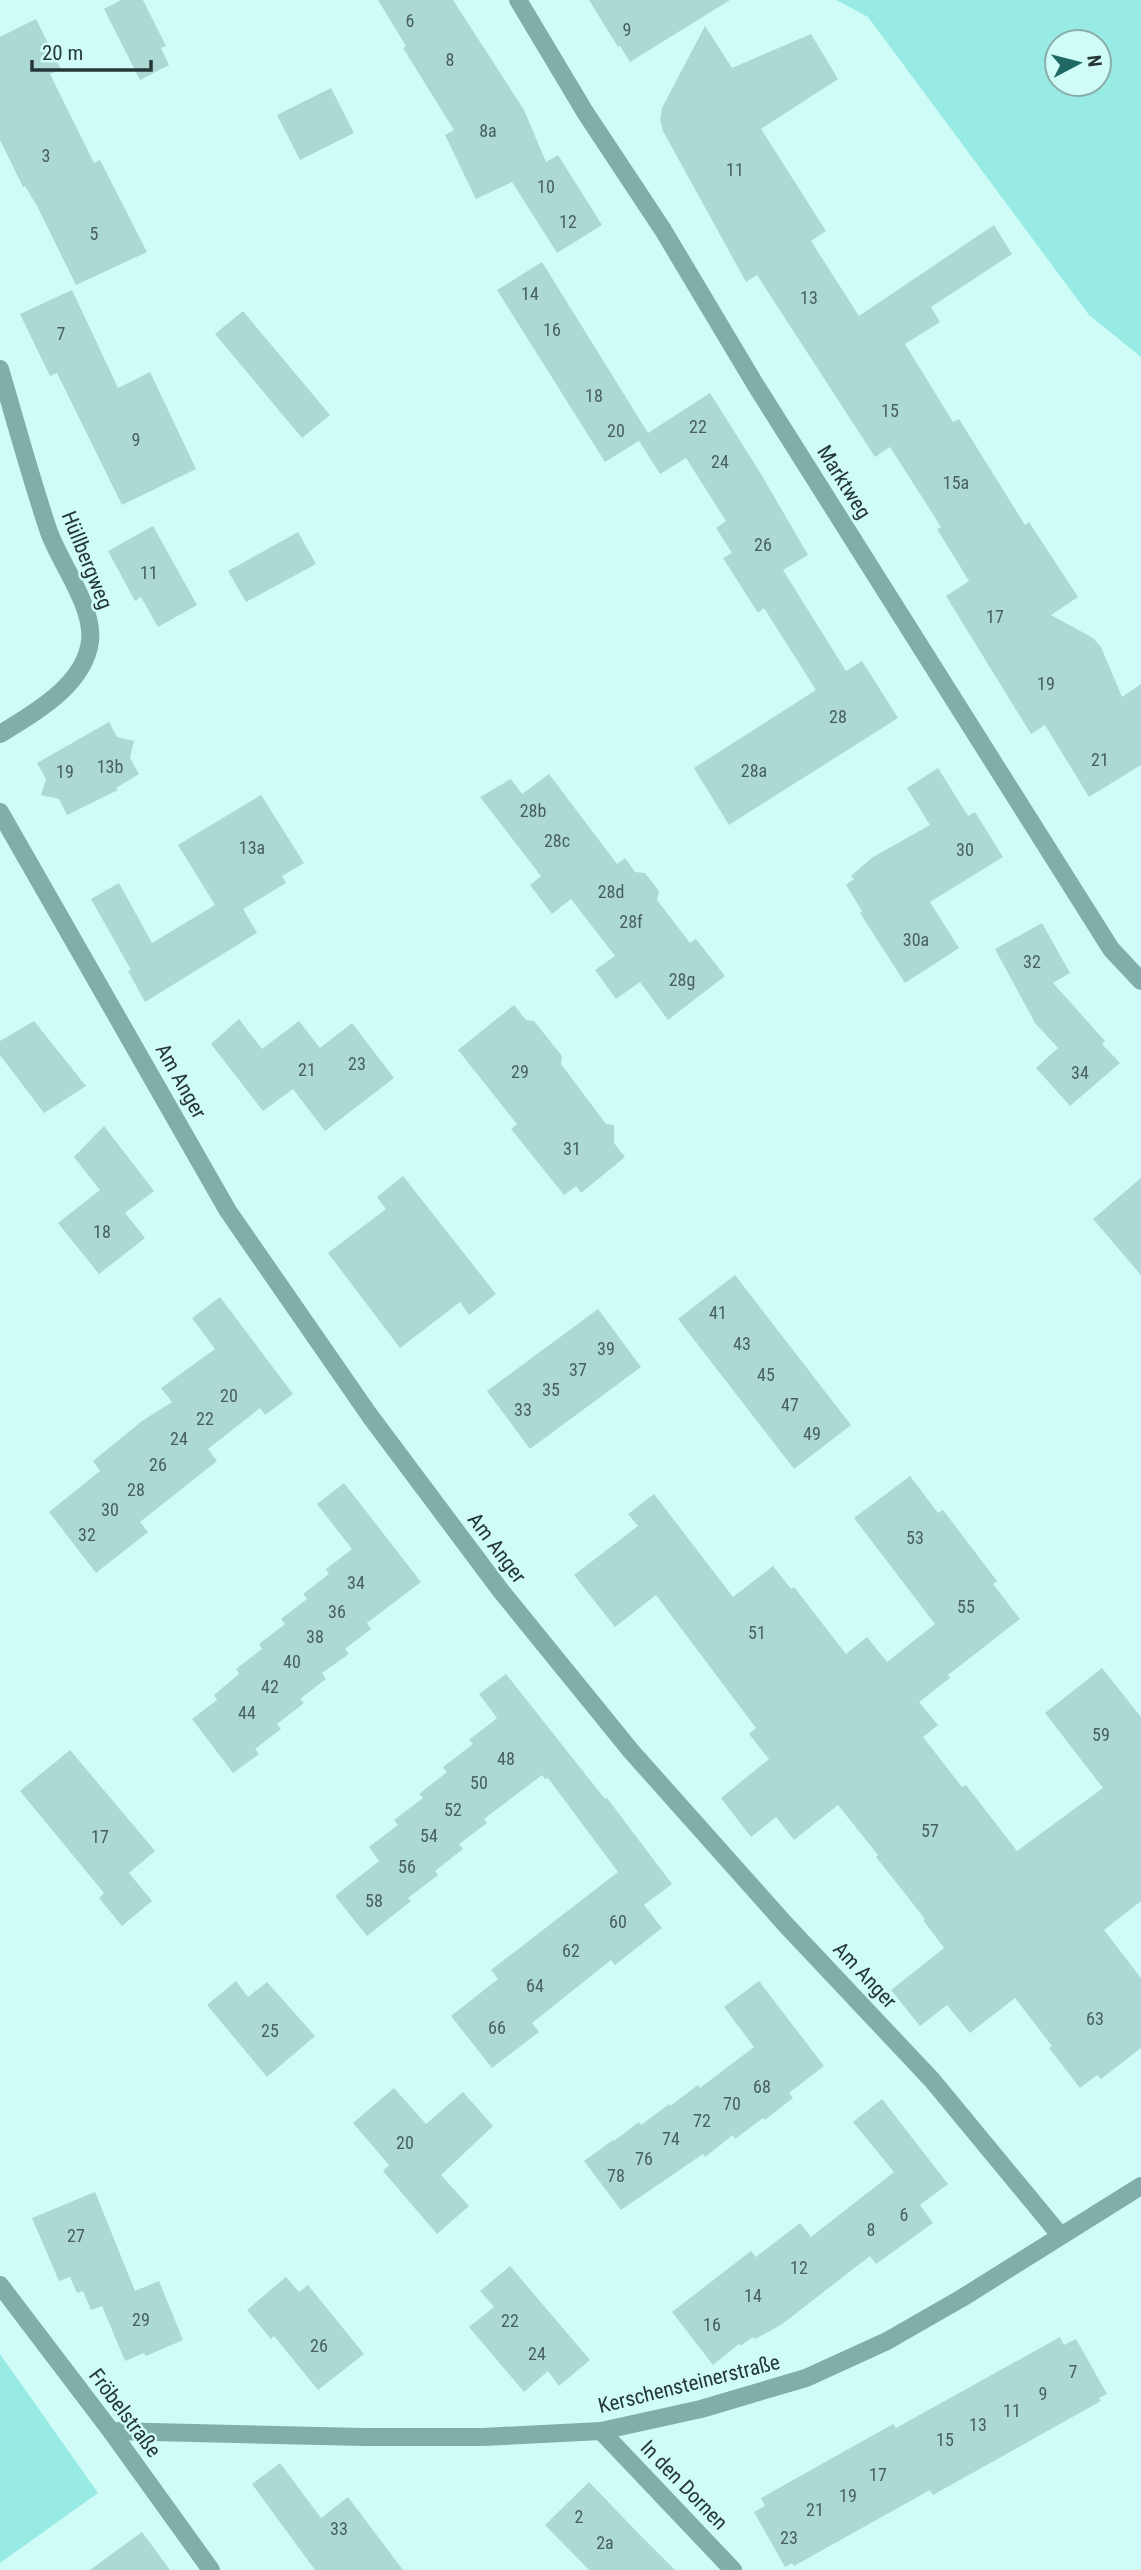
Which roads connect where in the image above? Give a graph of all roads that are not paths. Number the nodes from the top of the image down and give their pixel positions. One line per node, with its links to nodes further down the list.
1 (518, 0): 5 (street, Marktweg)
2 (0, 369): 3 (street, Hüllbergweg)
3 (0, 734)
4 (0, 812): 7 (street, Am Anger)
5 (1141, 981)
6 (1141, 2186): 7 (street, Kerschensteinerstraße)
7 (1060, 2235): 10 (street, Kerschensteinerstraße)
8 (0, 2285): 9 (street, Fröbelstraße)
9 (111, 2431): 10 (street, Kerschensteinerstraße); 11 (street, Fröbelstraße)
10 (601, 2431): 12 (street, In den Dornen)
11 (211, 2570)
12 (733, 2570)

